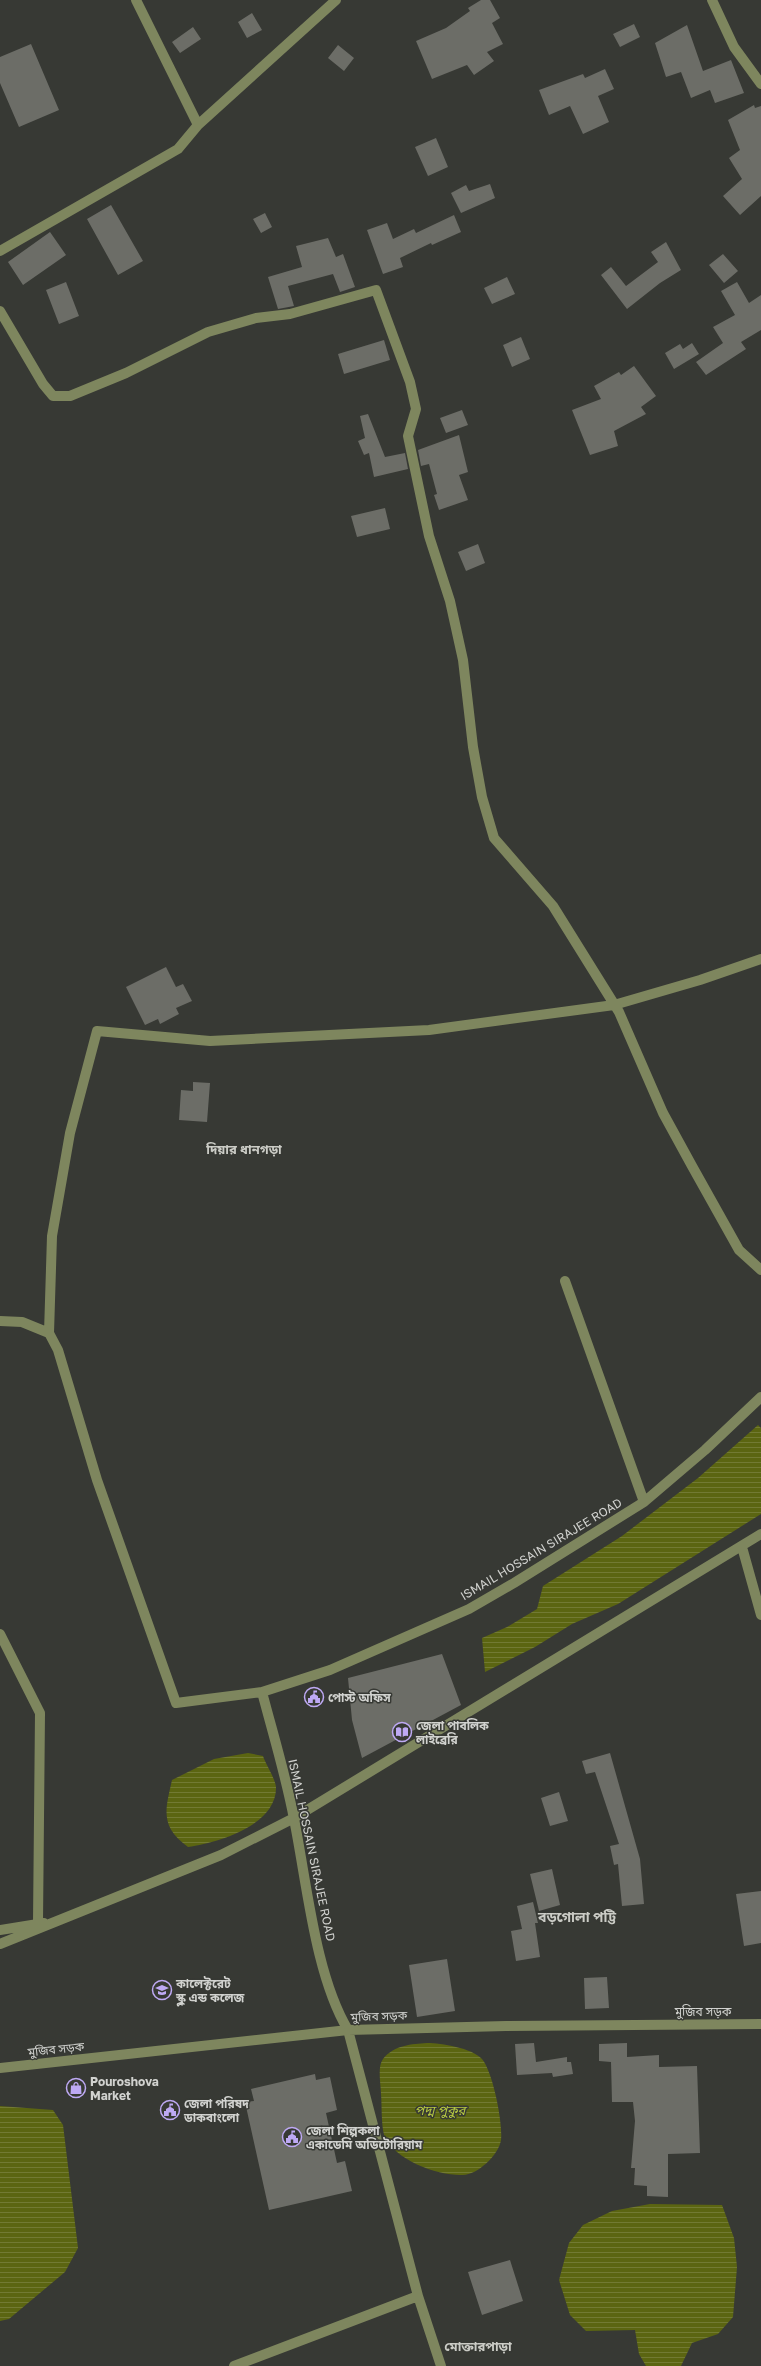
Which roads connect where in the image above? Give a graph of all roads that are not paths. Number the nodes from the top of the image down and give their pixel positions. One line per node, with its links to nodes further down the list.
1 (136, 0): 5 (street)
2 (336, 0): 5 (street)
3 (712, 0): 4 (street)
4 (761, 84)
5 (198, 125): 6 (street)
6 (0, 251)
7 (0, 311): 9 (street)
8 (761, 959): 9 (street)
9 (614, 1005): 10 (street); 13 (street)
10 (761, 1270)
11 (565, 1281): 15 (street)
12 (0, 1321): 13 (street)
13 (49, 1333): 20 (street)
14 (761, 1397): 15 (street, ISMAIL HOSSAIN SIRAJEE ROAD)
15 (644, 1502): 20 (street, ISMAIL HOSSAIN SIRAJEE ROAD)
16 (761, 1534): 17 (street)
17 (742, 1547): 18 (street); 21 (street)
18 (761, 1615)
19 (0, 1634): 23 (street)
20 (262, 1692): 21 (street, ISMAIL HOSSAIN SIRAJEE ROAD)
21 (294, 1818): 22 (street); 27 (street, ISMAIL HOSSAIN SIRAJEE ROAD)
22 (63, 1920): 23 (street); 25 (street)
23 (38, 1923): 24 (street)
24 (0, 1930)
25 (0, 1944)
26 (761, 2024): 27 (street, মুজিব সড়ক)
27 (348, 2030): 28 (street, মুজিব সড়ক); 29 (street, ISMAIL HOSSAIN SIRAJEE ROAD)
28 (0, 2068)
29 (418, 2296): 30 (street); 31 (street, ISMAIL HOSSAIN SIRAJEE ROAD)
30 (234, 2366)
31 (441, 2366)

